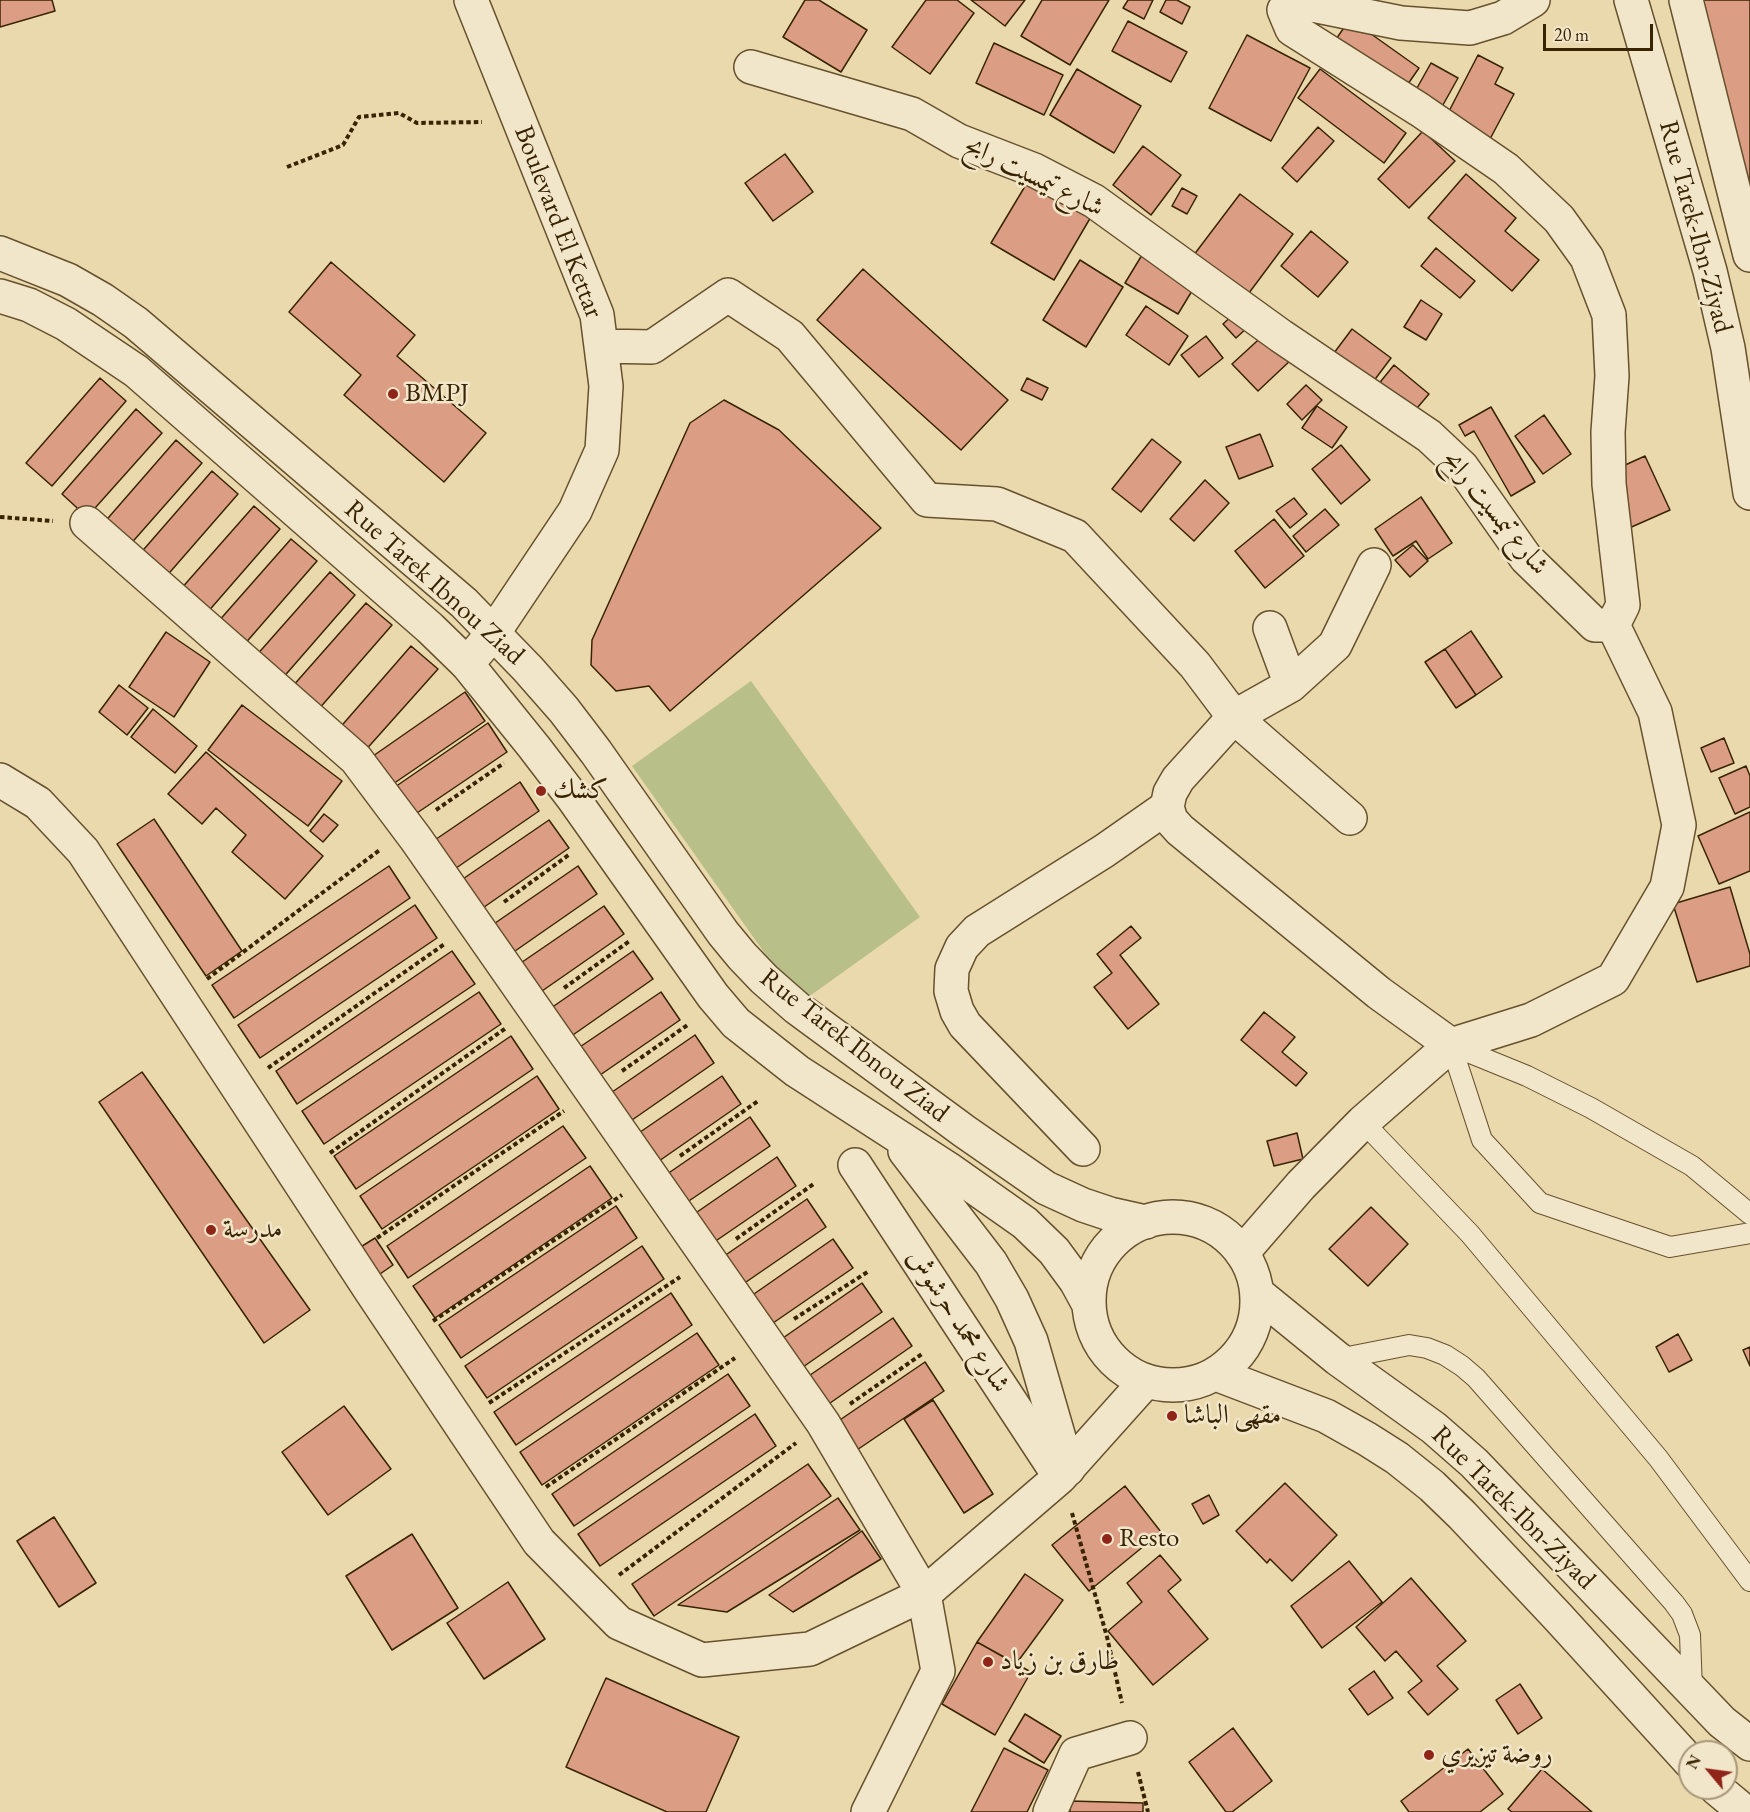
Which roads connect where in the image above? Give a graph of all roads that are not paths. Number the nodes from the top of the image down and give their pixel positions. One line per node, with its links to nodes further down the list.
1 (471, 0): 10 (street, Boulevard El Kettar)
2 (1292, 0): 3 (street); 14 (street)
3 (1533, 0)
4 (1631, 0): 11 (street, Rue Tarek-Ibn-Ziyad)
5 (1686, 0): 8 (street)
6 (751, 67): 14 (street, شارع تيمسيت رابح)
7 (0, 253): 16 (street, Rue Tarek Ibnou Ziad)
8 (1750, 255)
9 (14, 301): 17 (street, Rue Tarek Ibnou Ziad)
10 (601, 346): 16 (street, Boulevard El Kettar); 19 (street)
11 (1750, 493)
12 (87, 523): 39 (street)
13 (1374, 565): 18 (street)
14 (1613, 626): 23 (street)
15 (1270, 628): 18 (street)
16 (494, 632): 17 (street, Boulevard El Kettar); 29 (street, Rue Tarek Ibnou Ziad)
17 (467, 664): 25 (street, Rue Tarek Ibnou Ziad)
18 (1291, 686): 19 (street)
19 (1234, 717): 21 (street); 22 (street)
20 (0, 780): 39 (street)
21 (1167, 807): 23 (street); 26 (street)
22 (1350, 818)
23 (1451, 1045): 24 (street); 28 (lane); 30 (lane)
24 (1363, 1122): 31 (street); 38 (lane)
25 (891, 1132): 33 (street, Rue Tarek Ibnou Ziad); 37 (street)
26 (1083, 1149)
27 (855, 1165): 37 (street, شارع محمد حرشوش)
28 (1750, 1214)
29 (1146, 1222): 31 (street); 33 (street)
30 (1750, 1233)
31 (1242, 1253): 32 (street)
32 (1257, 1293): 34 (street, Rue Tarek-Ibn-Ziyad); 35 (street)
33 (1088, 1303): 36 (street)
34 (1338, 1359): 40 (street, Rue Tarek-Ibn-Ziyad); 40 (lane)
35 (1216, 1374): 36 (street); 43 (street, Rue Tarek-Ibn-Ziyad)
36 (1146, 1381): 37 (street)
37 (1064, 1473): 39 (street)
38 (1750, 1581)
39 (924, 1594): 45 (street)
40 (1692, 1691): 42 (street, Rue Tarek-Ibn-Ziyad)
41 (1130, 1738): 46 (street)
42 (1750, 1744)
43 (1678, 1749)
44 (1730, 1800): 47 (street)
45 (868, 1812)
46 (1050, 1812)
47 (1745, 1812)

